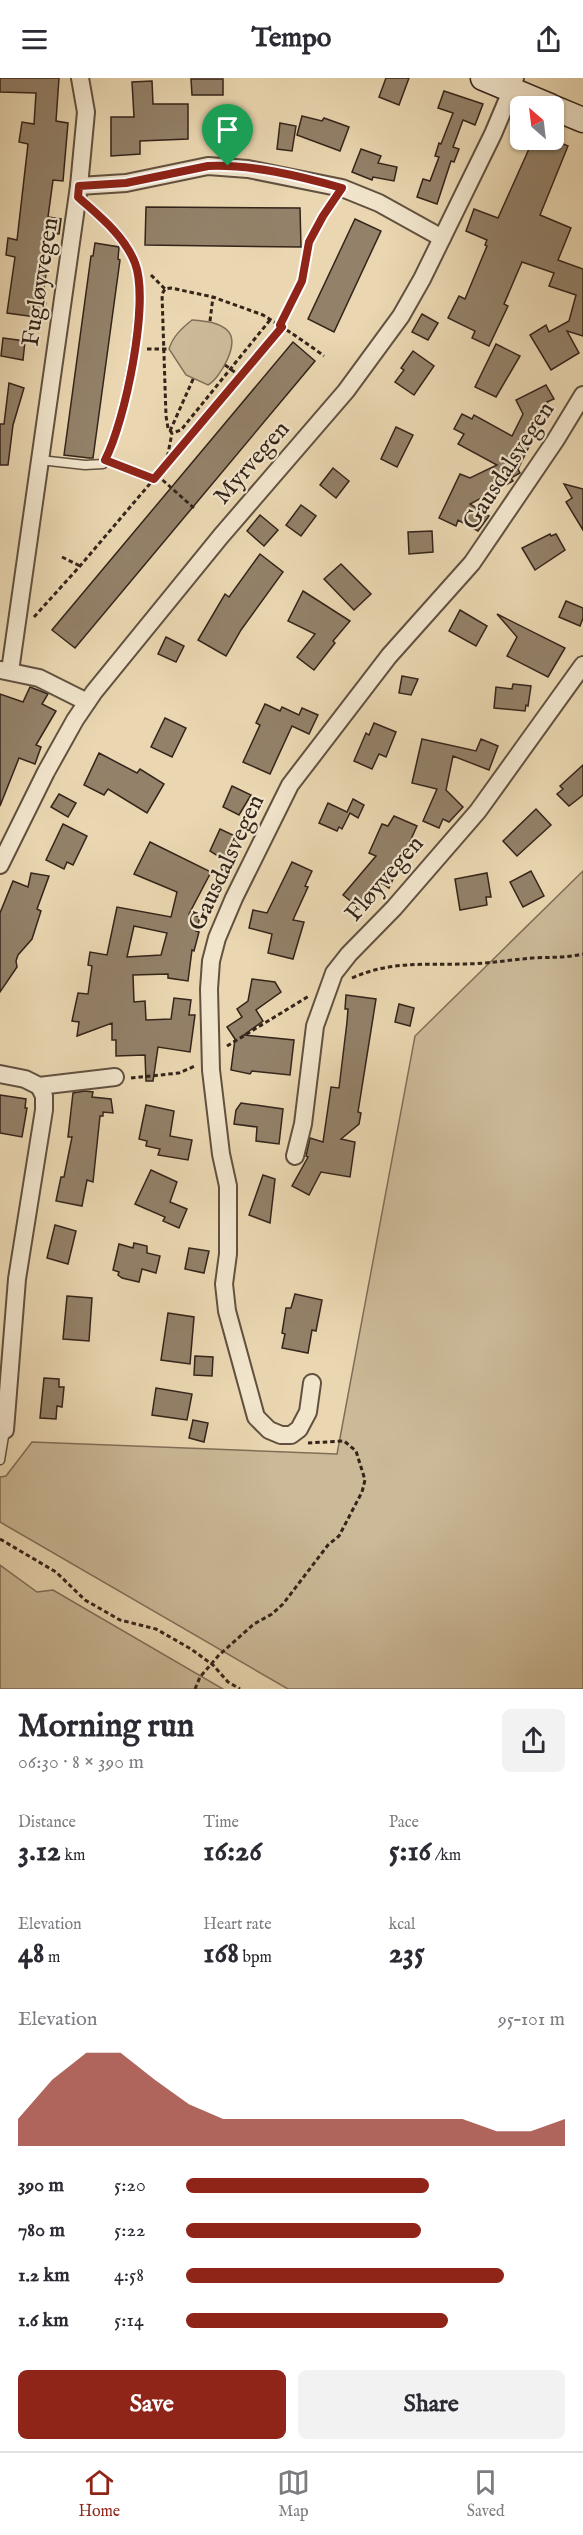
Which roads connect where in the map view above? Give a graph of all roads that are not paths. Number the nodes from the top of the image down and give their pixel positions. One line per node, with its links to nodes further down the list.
1 (80, 78): 7 (street, Fugløyvegen)
2 (483, 78): 3 (street)
3 (513, 84): 4 (street); 8 (street, Myrvegen)
4 (533, 96)
5 (564, 112): 6 (street)
6 (583, 120)
7 (79, 192): 8 (street); 10 (street, Fugløyvegen); 10 (lane)
8 (442, 238): 14 (street, Myrvegen)
9 (583, 395): 20 (street, Gausdalsvegen)
10 (46, 461): 11 (lane); 13 (street, Fugløyvegen)
11 (55, 473)
12 (583, 665): 19 (street, Fløyvegen)
13 (5, 670): 14 (street)
14 (87, 702): 15 (street, Myrvegen)
15 (0, 865)
16 (0, 1074): 18 (street)
17 (115, 1077): 18 (street)
18 (39, 1086): 21 (street)
19 (295, 1156)
20 (312, 1383)
21 (5, 1430): 22 (lane)
22 (0, 1460)

